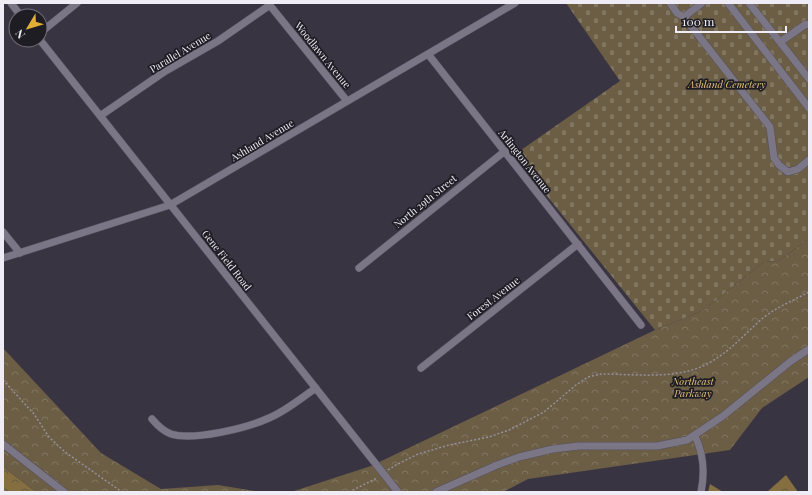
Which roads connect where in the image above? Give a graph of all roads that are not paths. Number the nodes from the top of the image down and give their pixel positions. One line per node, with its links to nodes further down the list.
1 (77, 3): 10 (street)
2 (515, 3): 13 (street, Ashland Avenue)
3 (670, 3): 8 (street)
4 (702, 3): 8 (street)
5 (728, 3): 16 (street)
6 (749, 3): 11 (street)
7 (269, 4): 15 (street, Woodlawn Avenue); 17 (street, Parallel Avenue)
8 (684, 17): 19 (street)
9 (809, 25): 11 (street)
10 (48, 27)
11 (780, 42): 14 (street)
12 (46, 48): 17 (street, Gene Field Road)
13 (428, 54): 15 (street, Ashland Avenue); 18 (street, Arlington Avenue)
14 (809, 79)
15 (347, 101): 20 (street, Ashland Avenue)
16 (809, 108)
17 (100, 116): 20 (street, Gene Field Road)
18 (505, 151): 22 (street, Arlington Avenue); 25 (street, North 29th Street)
19 (809, 160)
20 (170, 206): 23 (street, Ashland Avenue); 29 (street, Gene Field Road)
21 (3, 232): 23 (street)
22 (578, 244): 26 (street, Arlington Avenue); 28 (street, Forest Avenue)
23 (20, 253): 24 (street, Ashland Avenue)
24 (3, 258)
25 (359, 268)
26 (641, 325)
27 (809, 349): 31 (street)
28 (421, 368)
29 (316, 388): 30 (street); 33 (street, Gene Field Road)
30 (152, 419)
31 (695, 436): 35 (street); 36 (street)
32 (3, 444): 34 (street)
33 (397, 490)
34 (64, 492)
35 (436, 492)
36 (700, 492)

